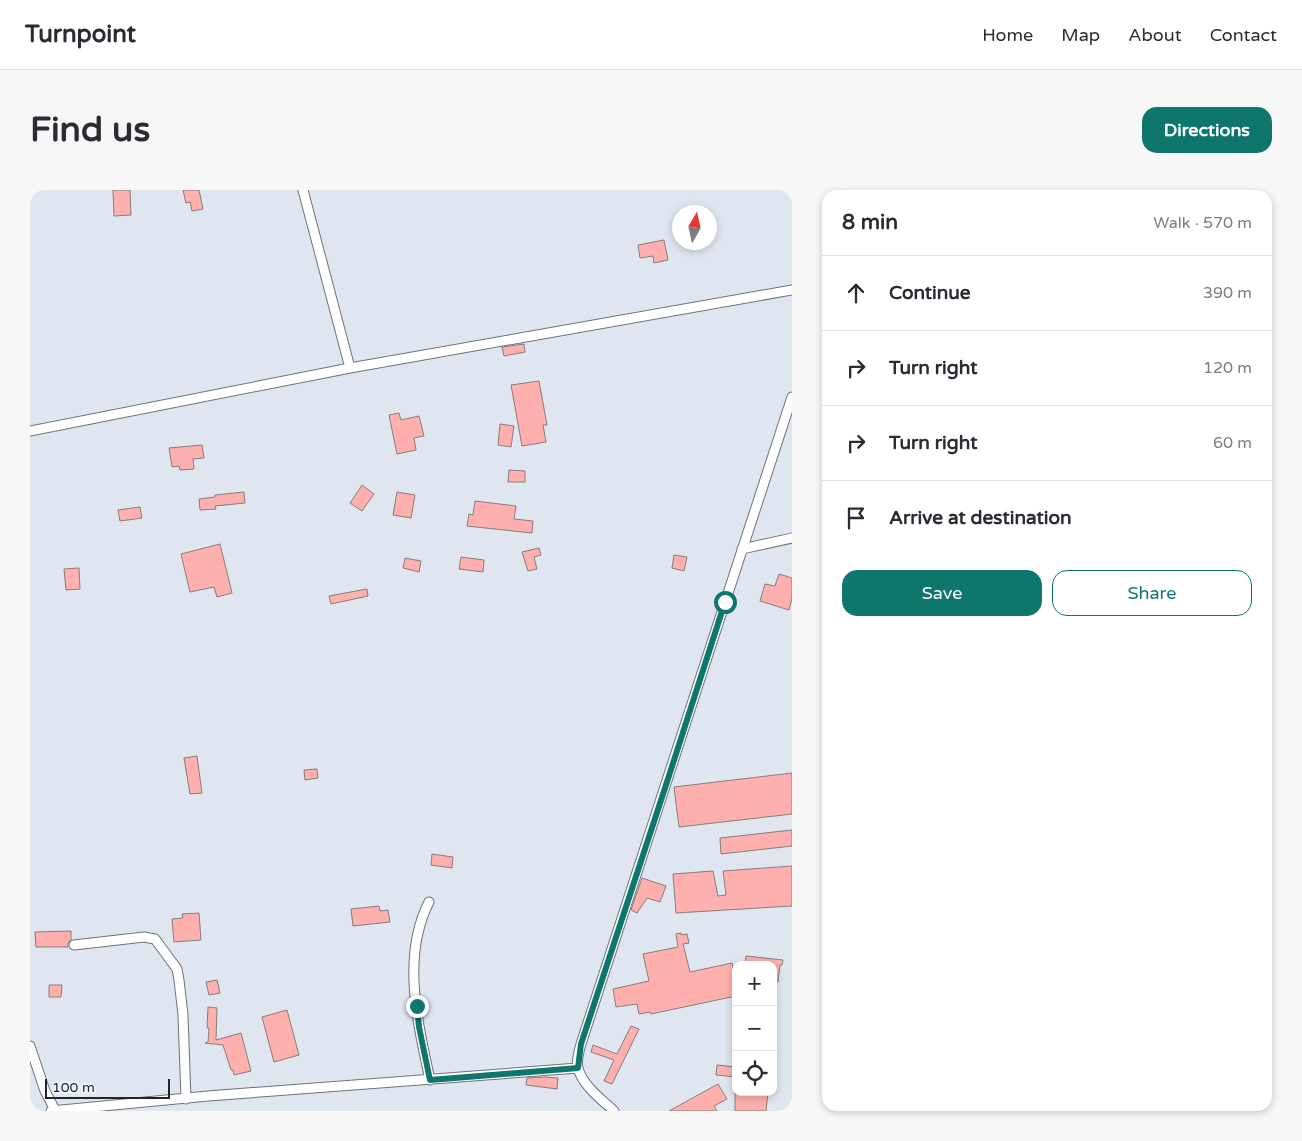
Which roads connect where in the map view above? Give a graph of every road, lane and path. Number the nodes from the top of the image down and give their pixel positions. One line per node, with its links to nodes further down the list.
1 (304, 190): 3 (street)
2 (792, 290): 3 (street)
3 (350, 368): 5 (street)
4 (792, 397): 7 (street)
5 (30, 431)
6 (792, 538): 7 (street)
7 (742, 549): 11 (street)
8 (429, 902): 12 (street)
9 (74, 945): 13 (street)
10 (30, 1046): 14 (street)
11 (578, 1068): 12 (street); 16 (street)
12 (430, 1080): 13 (street)
13 (186, 1099): 14 (street)
14 (55, 1110): 15 (street)
15 (51, 1111)
16 (614, 1111)

